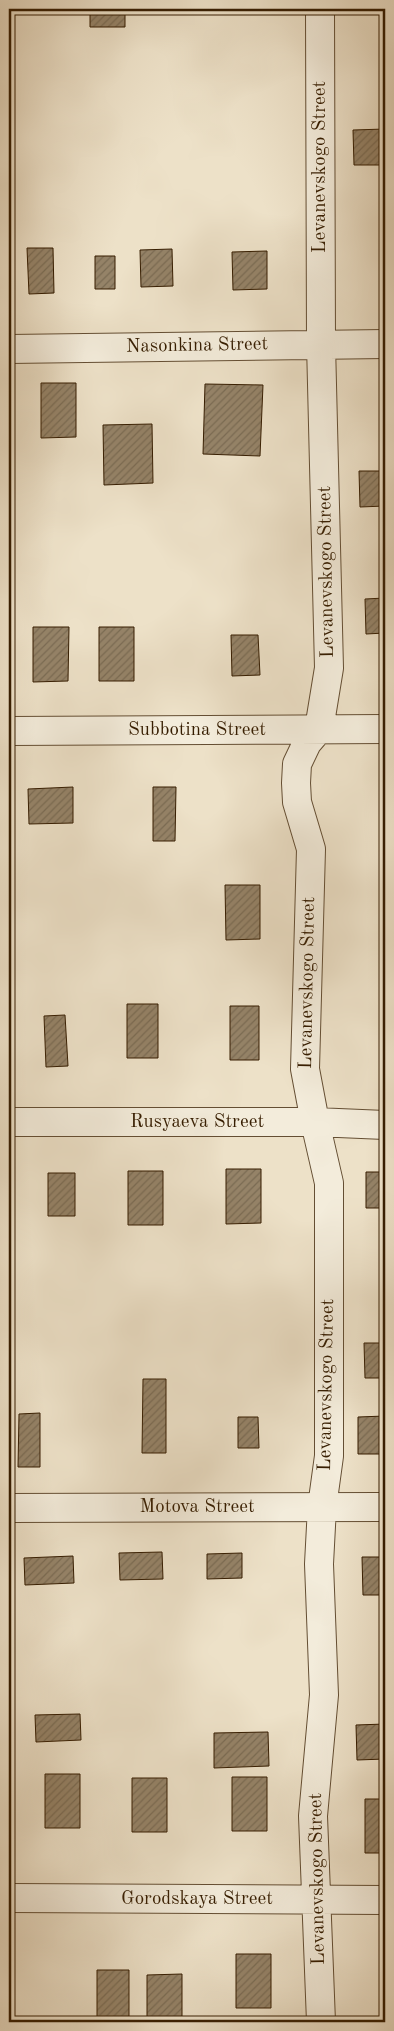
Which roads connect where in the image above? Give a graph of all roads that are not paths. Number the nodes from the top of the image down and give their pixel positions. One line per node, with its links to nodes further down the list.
1 (320, 9): 2 (street, Levanevskogo Street)
2 (321, 344): 3 (street, Nasonkina Street); 4 (street, Nasonkina Street); 5 (street, Levanevskogo Street)
3 (385, 344)
4 (9, 349)
5 (319, 729): 6 (street, Subbotina Street); 7 (street, Subbotina Street); 9 (street, Levanevskogo Street)
6 (385, 729)
7 (9, 731)
8 (9, 1122): 9 (street, Rusyaeva Street)
9 (314, 1122): 10 (street, Rusyaeva Street); 11 (street, Levanevskogo Street)
10 (385, 1125)
11 (322, 1507): 12 (street, Motova Street); 13 (street, Motova Street); 15 (street, Levanevskogo Street)
12 (385, 1507)
13 (9, 1508)
14 (9, 1898): 15 (street, Gorodskaya Street)
15 (316, 1899): 16 (street, Gorodskaya Street); 17 (street, Levanevskogo Street)
16 (385, 1900)
17 (321, 2022)

